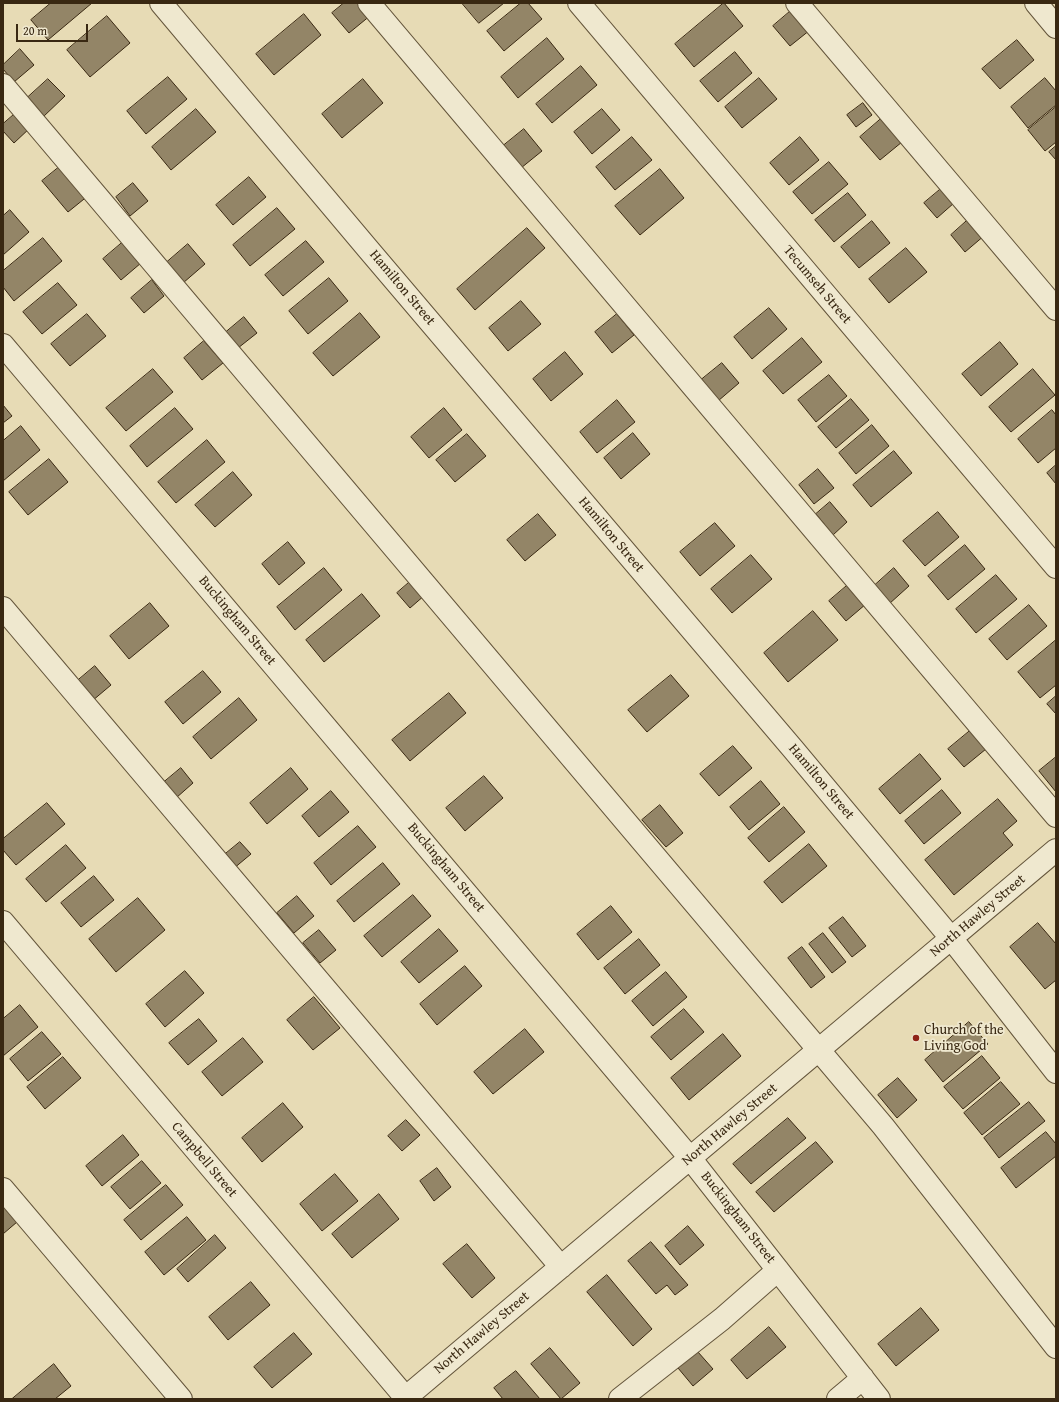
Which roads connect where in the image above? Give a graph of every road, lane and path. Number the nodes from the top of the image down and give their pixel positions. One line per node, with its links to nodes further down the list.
1 (161, 3): 15 (street, Hamilton Street)
2 (369, 3): 12 (street)
3 (579, 3): 10 (street, Tecumseh Street)
4 (797, 3): 8 (street)
5 (1036, 3): 6 (street)
6 (1056, 27)
7 (3, 86): 16 (street)
8 (1056, 308)
9 (3, 345): 18 (street, Buckingham Street)
10 (1056, 567)
11 (3, 608): 20 (street)
12 (1056, 816)
13 (1056, 850): 15 (street, North Hawley Street)
14 (3, 922): 24 (street, Campbell Street)
15 (951, 938): 16 (street, North Hawley Street); 17 (street, Hamilton Street)
16 (819, 1050): 18 (street, North Hawley Street); 22 (street)
17 (1056, 1072)
18 (690, 1158): 20 (street, North Hawley Street); 21 (street, Buckingham Street)
19 (3, 1189): 25 (street)
20 (561, 1267): 24 (street, North Hawley Street)
21 (778, 1270): 23 (street, Buckingham Street); 26 (street)
22 (1056, 1347)
23 (863, 1378): 27 (street); 28 (street, Buckingham Street)
24 (405, 1398)
25 (181, 1399)
26 (620, 1399)
27 (838, 1399)
28 (880, 1399)

